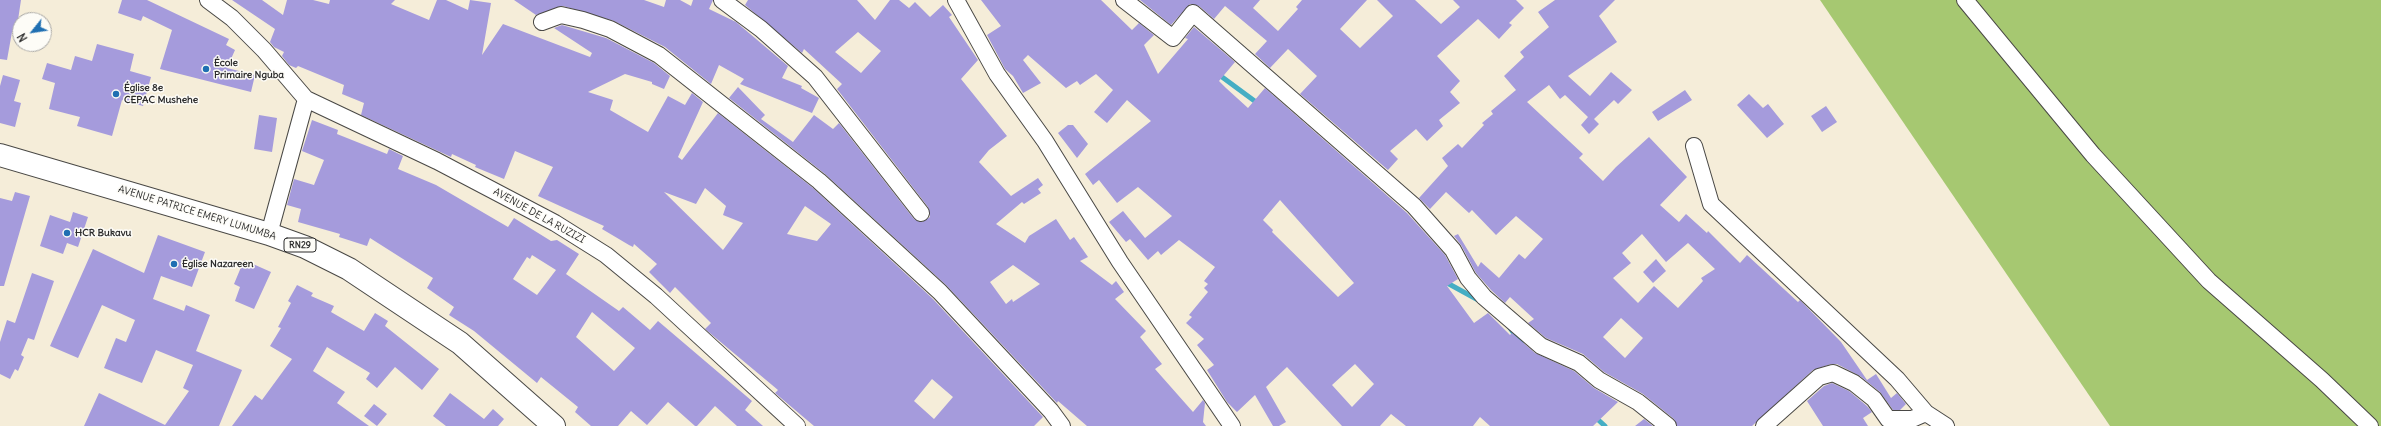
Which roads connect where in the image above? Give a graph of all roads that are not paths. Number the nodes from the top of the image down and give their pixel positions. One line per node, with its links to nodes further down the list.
1 (208, 0): 7 (street)
2 (722, 0): 10 (street)
3 (956, 0): 16 (street)
4 (1124, 0): 17 (street)
5 (1965, 0): 20 (street)
6 (542, 22): 15 (street)
7 (306, 99): 11 (street); 14 (street, AVENUE DE LA RUZIZI)
8 (1694, 146): 12 (street)
9 (0, 155): 11 (main road, AVENUE PATRICE EMERY LUMUMBA / RN29)
10 (921, 212)
11 (269, 234): 13 (main road, AVENUE PATRICE EMERY LUMUMBA / RN29)
12 (1926, 413): 18 (street); 19 (street)
13 (554, 426)
14 (797, 426)
15 (1062, 426)
16 (1232, 426)
17 (1668, 426)
18 (1764, 426)
19 (1946, 426)
20 (2370, 426)

